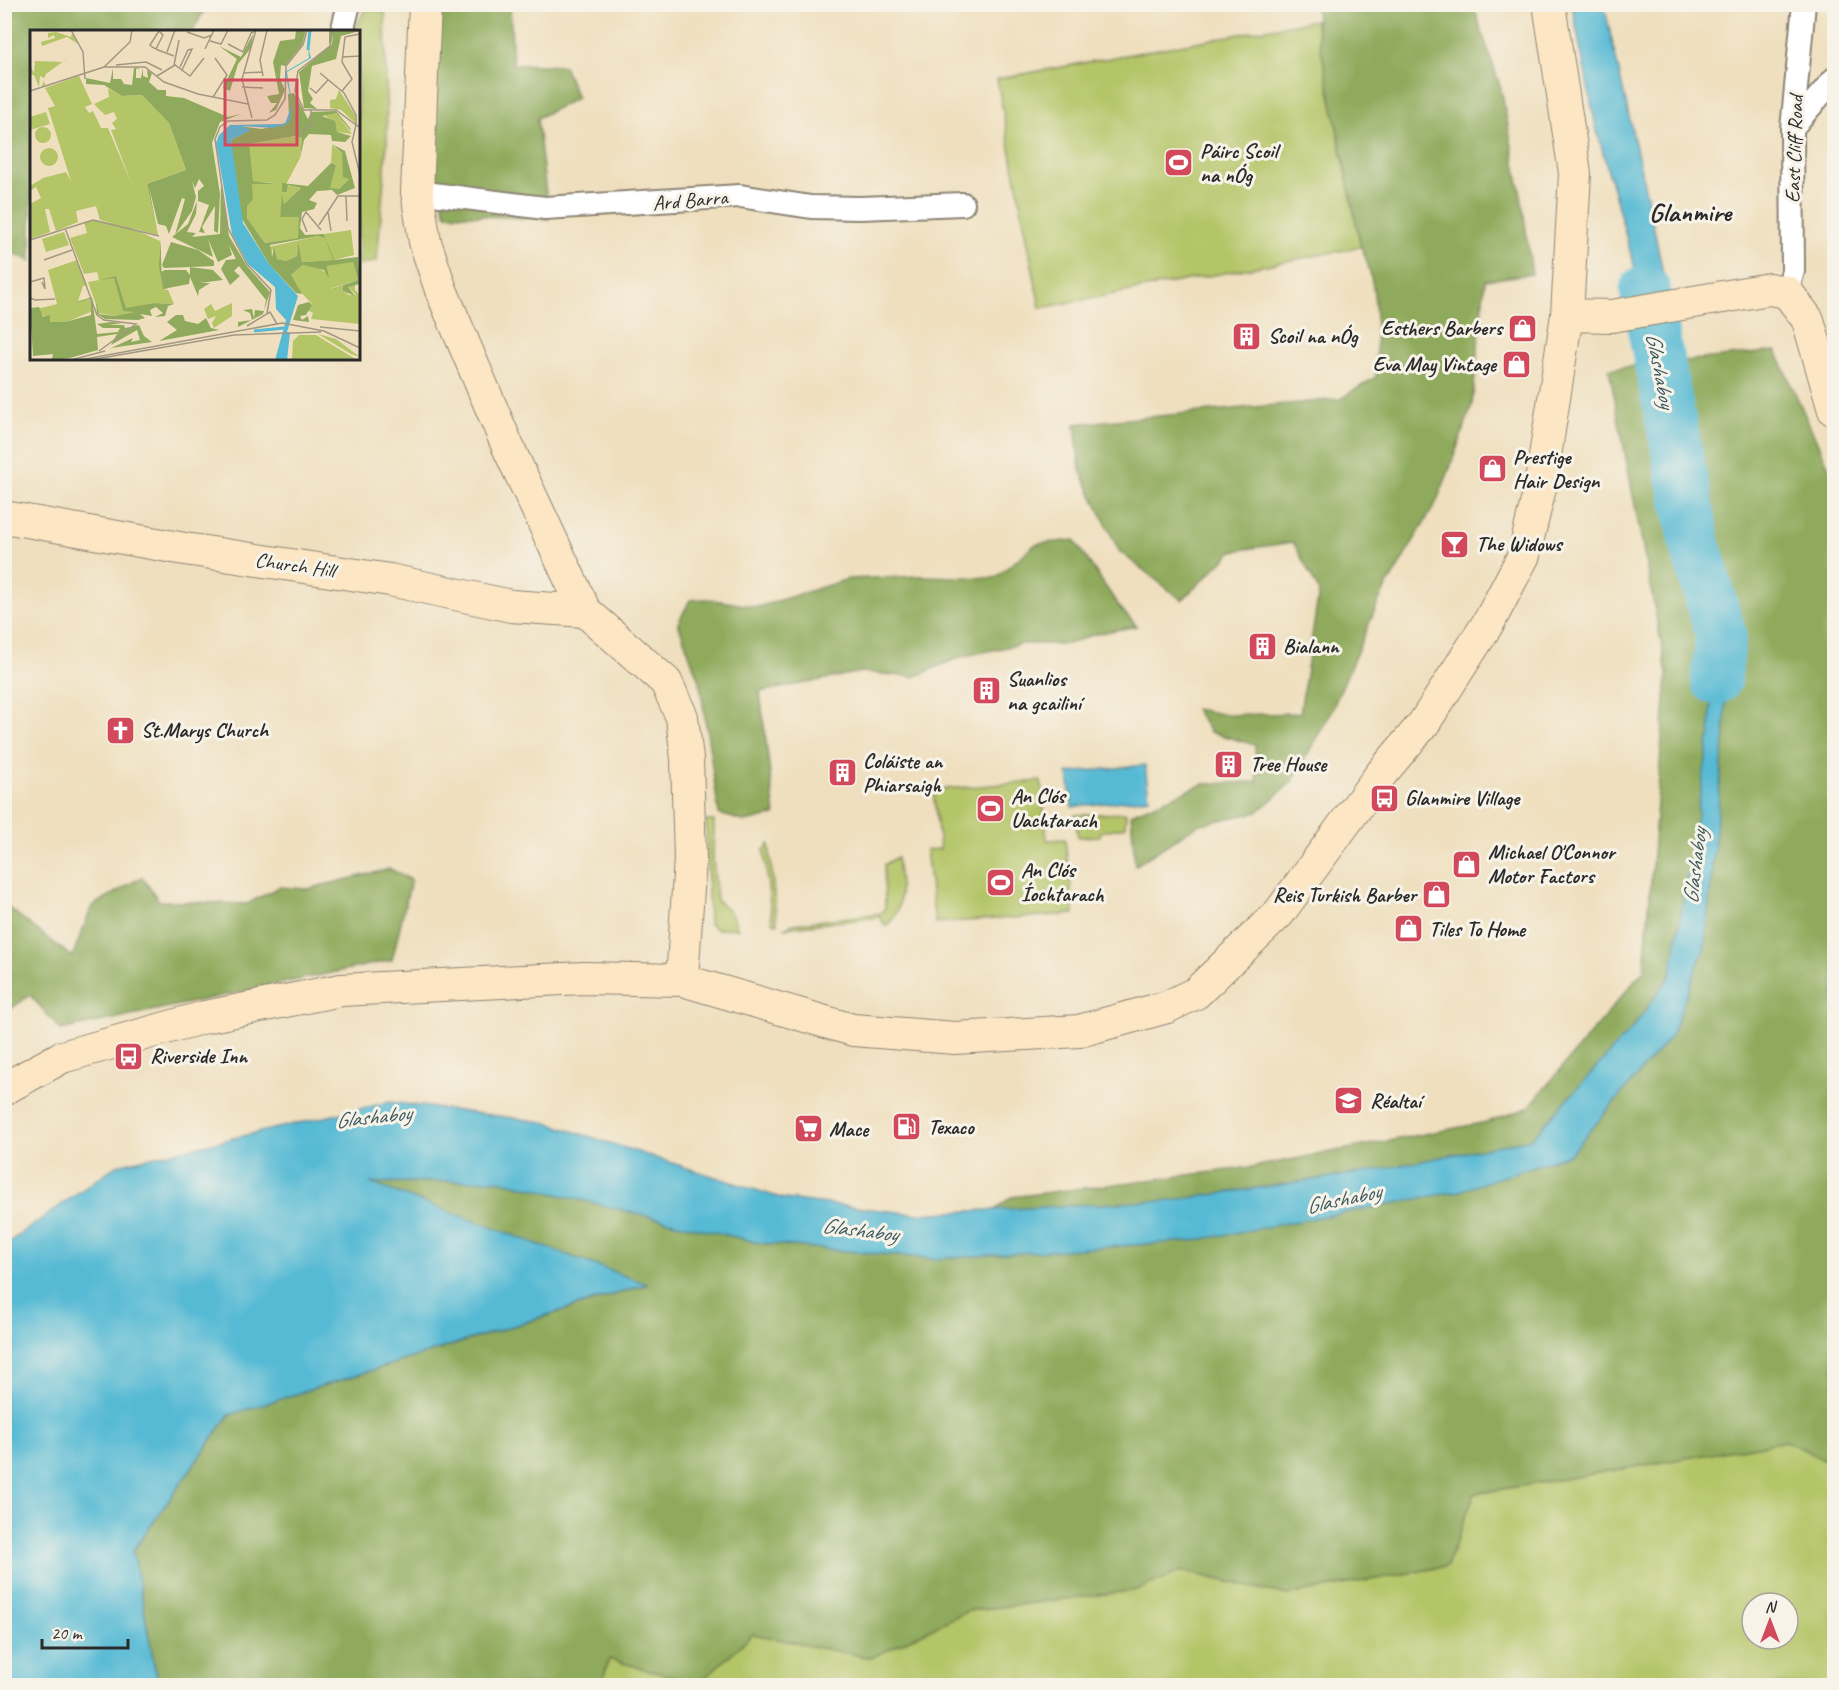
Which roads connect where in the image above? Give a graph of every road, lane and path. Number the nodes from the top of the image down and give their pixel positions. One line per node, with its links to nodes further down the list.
1 (348, 4): 5 (street)
2 (425, 4): 8 (main road)
3 (1549, 4): 11 (main road)
4 (1804, 4): 7 (street, East Cliff Road)
5 (342, 30)
6 (1834, 79): 7 (street)
7 (1792, 128): 10 (street, East Cliff Road)
8 (417, 192): 9 (street, Ard Barra); 14 (main road)
9 (963, 204)
10 (1778, 291): 11 (main road); 12 (main road)
11 (1567, 315): 15 (main road)
12 (1834, 410)
13 (4, 517): 14 (main road, Church Hill)
14 (585, 611): 15 (main road)
15 (682, 980): 16 (main road)
16 (4, 1089)

